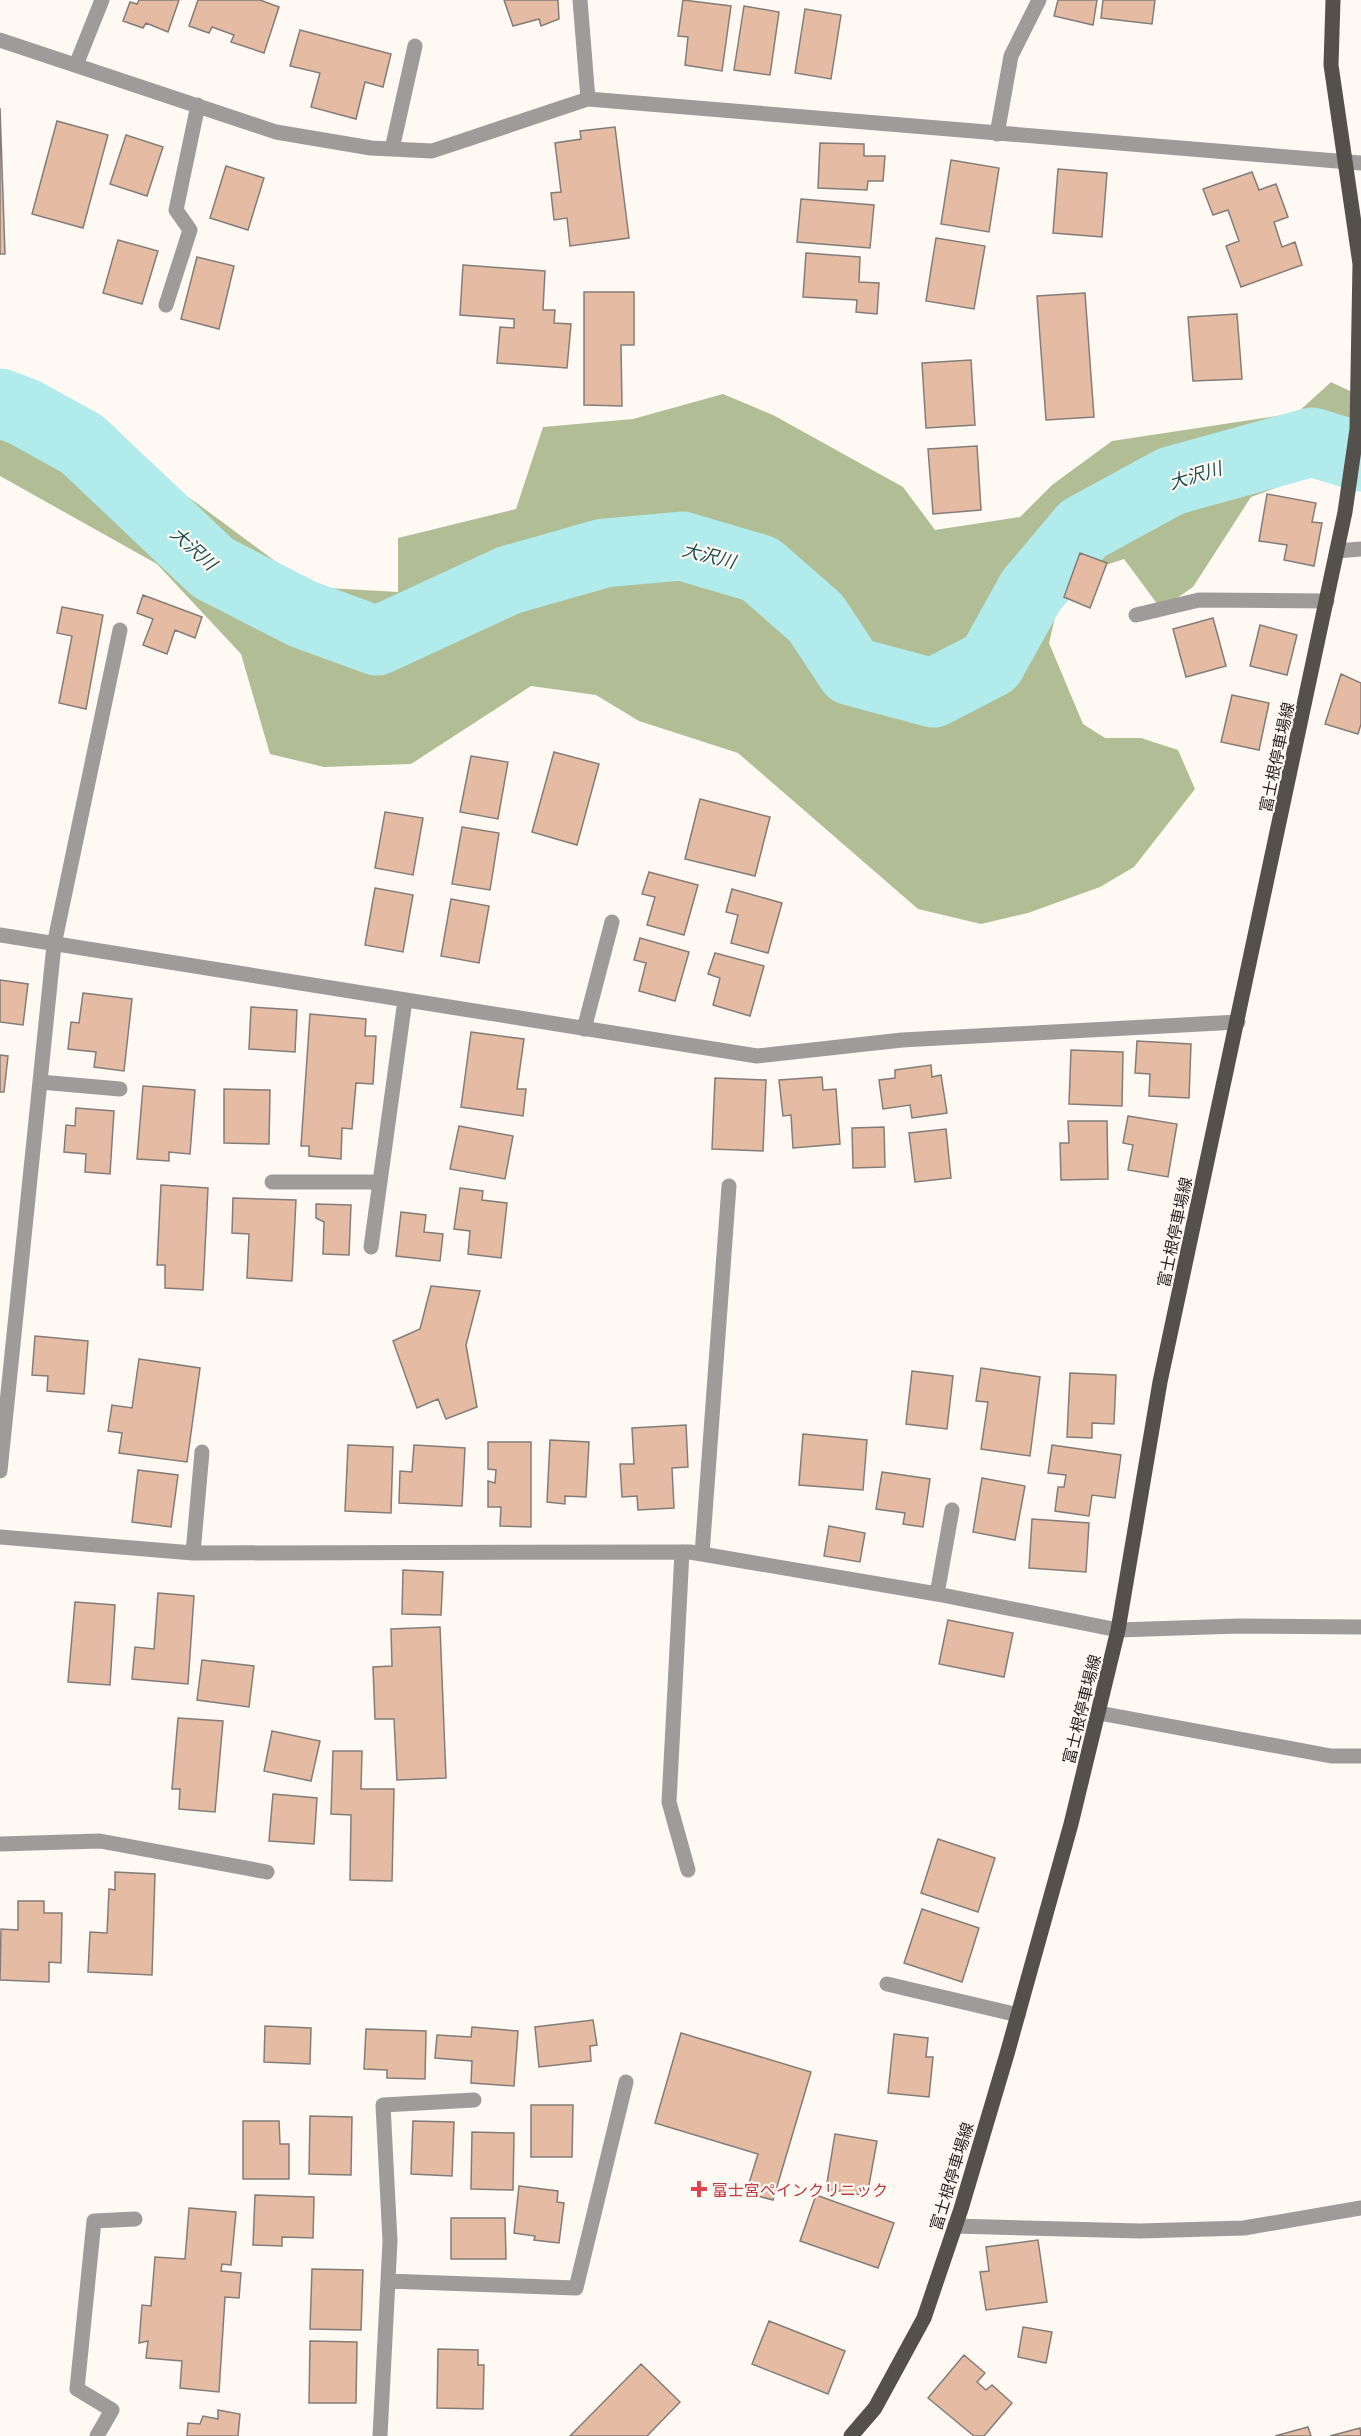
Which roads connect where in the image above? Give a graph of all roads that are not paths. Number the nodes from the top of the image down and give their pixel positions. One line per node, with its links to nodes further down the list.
1 (102, 0): 7 (street)
2 (580, 0): 8 (street)
3 (1038, 0): 10 (street)
4 (1333, 0): 12 (main road, 富士根停車場線)
5 (0, 40): 7 (street)
6 (415, 46): 11 (street)
7 (76, 65): 9 (street)
8 (588, 99): 10 (street); 11 (street)
9 (198, 105): 11 (street); 15 (street)
10 (997, 134): 12 (street)
11 (392, 149)
12 (1345, 164): 13 (street); 14 (main road, 富士根停車場線)
13 (1361, 164)
14 (1361, 264): 16 (main road, 富士根停車場線)
15 (166, 304)
16 (1360, 376): 18 (main road, 富士根停車場線)
17 (1361, 549): 18 (street)
18 (1337, 551): 19 (main road, 富士根停車場線)
19 (1327, 601): 20 (street); 26 (main road, 富士根停車場線)
20 (1136, 615)
21 (120, 630): 24 (street)
22 (612, 922): 27 (street)
23 (0, 935): 24 (street)
24 (54, 945): 25 (street); 28 (street)
25 (405, 1000): 27 (street); 31 (street)
26 (1239, 1022): 27 (street); 43 (main road, 富士根停車場線)
27 (584, 1029)
28 (40, 1082): 29 (street); 35 (street)
29 (120, 1089)
30 (272, 1182): 31 (street)
31 (380, 1182): 33 (street)
32 (729, 1186): 40 (street)
33 (371, 1247)
34 (202, 1452): 39 (street)
35 (0, 1472)
36 (952, 1510): 41 (street)
37 (0, 1537): 39 (street)
38 (682, 1552): 39 (street); 40 (street); 47 (street)
39 (193, 1553)
40 (702, 1554): 41 (street)
41 (937, 1594): 43 (street)
42 (1361, 1627): 43 (street)
43 (1118, 1630): 44 (main road, 富士根停車場線)
44 (1099, 1713): 45 (street); 50 (main road, 富士根停車場線)
45 (1361, 1756)
46 (0, 1844): 48 (street)
47 (688, 1870)
48 (267, 1872)
49 (887, 1984): 50 (street)
50 (1018, 2014): 55 (main road, 富士根停車場線)
51 (626, 2082): 56 (street)
52 (474, 2100): 56 (street)
53 (1361, 2208): 55 (street)
54 (135, 2219): 57 (street)
55 (955, 2226): 59 (main road, 富士根停車場線)
56 (388, 2281): 58 (street)
57 (97, 2436)
58 (380, 2436)
59 (851, 2436)

